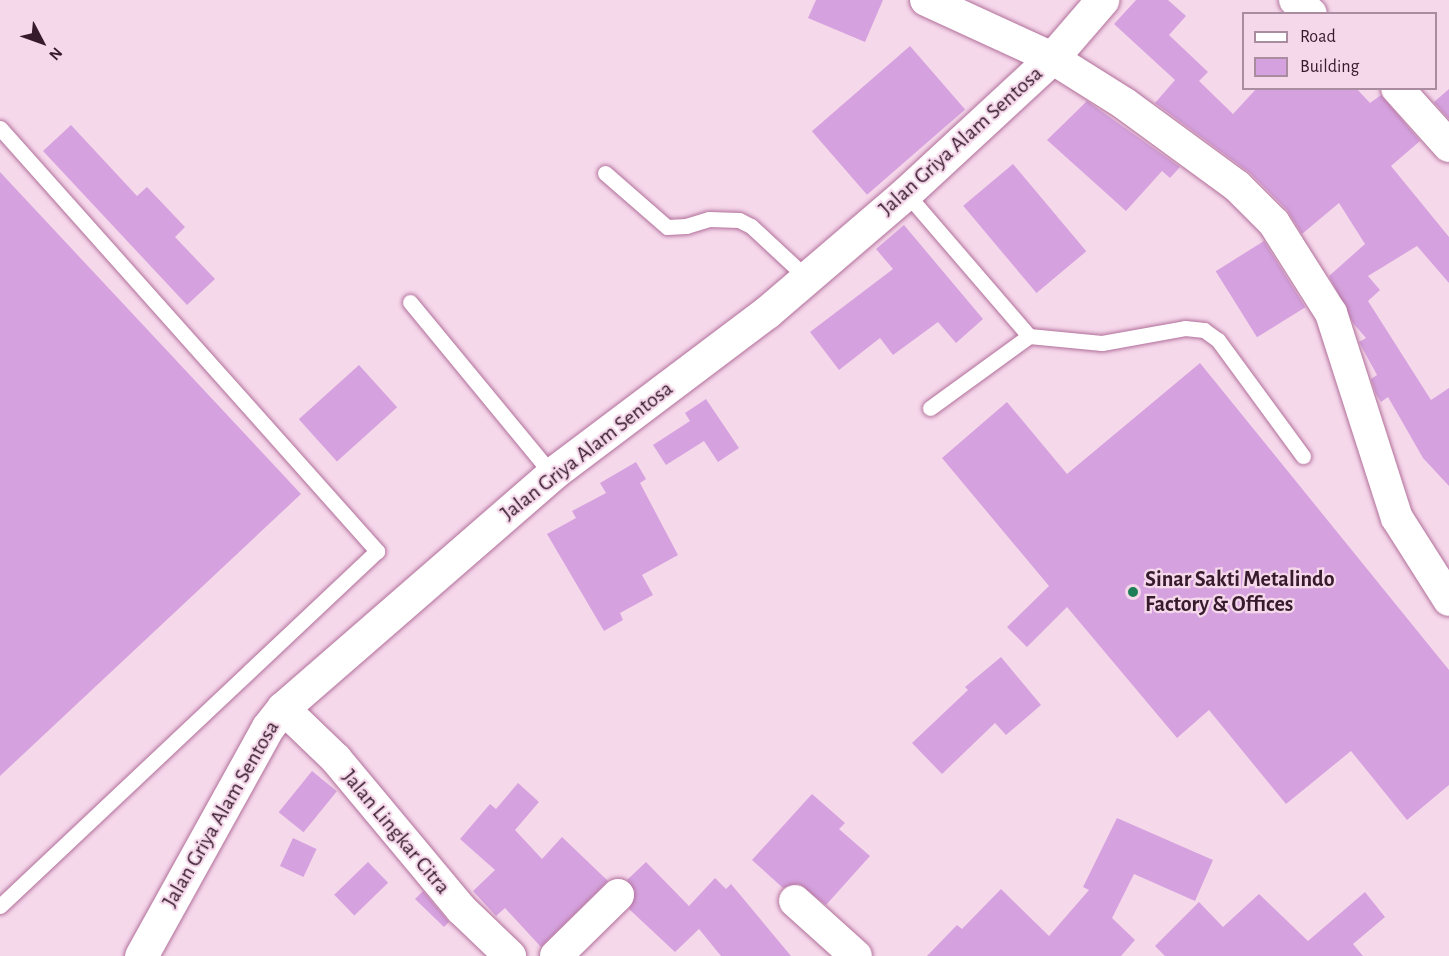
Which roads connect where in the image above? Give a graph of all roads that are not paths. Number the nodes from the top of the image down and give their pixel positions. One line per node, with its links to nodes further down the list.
1 (926, 0): 5 (street)
2 (1102, 0): 5 (street, Jalan Griya Alam Sentosa)
3 (1295, 0): 4 (street)
4 (1309, 12)
5 (1052, 58): 10 (street, Jalan Griya Alam Sentosa); 17 (street)
6 (1399, 90): 8 (street)
7 (0, 128): 21 (lane)
8 (1449, 146)
9 (605, 173): 11 (lane)
10 (906, 193): 11 (street, Jalan Griya Alam Sentosa); 13 (lane)
11 (807, 278): 16 (street, Jalan Griya Alam Sentosa)
12 (411, 302): 16 (lane)
13 (1029, 336): 14 (lane); 15 (lane)
14 (930, 408)
15 (1303, 456)
16 (552, 474): 18 (street, Jalan Griya Alam Sentosa)
17 (1449, 600)
18 (283, 708): 22 (street, Jalan Griya Alam Sentosa); 23 (street, Jalan Lingkar Citra)
19 (618, 895): 24 (street)
20 (795, 900): 25 (street)
21 (0, 906)
22 (141, 956)
23 (510, 956)
24 (556, 956)
25 (856, 956)

